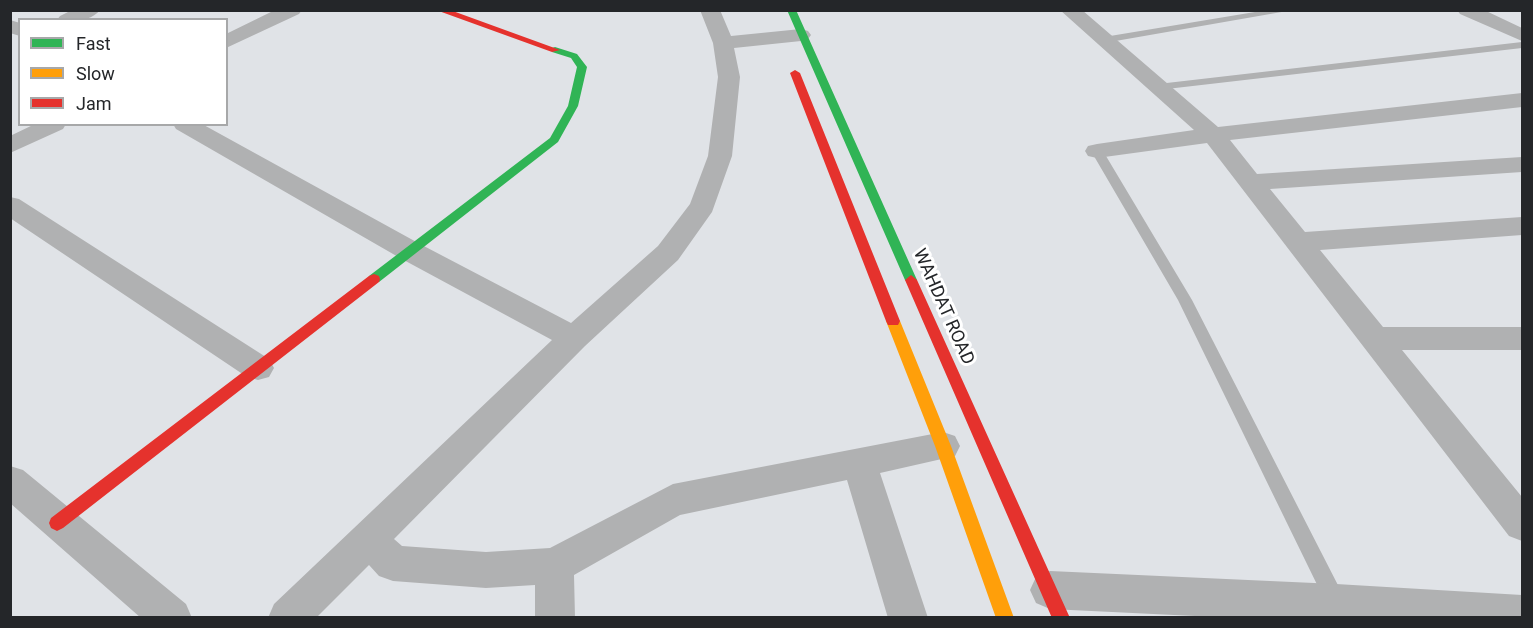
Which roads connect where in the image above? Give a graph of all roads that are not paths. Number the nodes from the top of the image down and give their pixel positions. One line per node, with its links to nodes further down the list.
1 (90, 10): 9 (street)
2 (292, 10): 13 (street)
3 (440, 10): 28 (main road)
4 (710, 10): 14 (street)
5 (791, 10): 11 (main road, WAHDAT ROAD)
6 (1070, 10): 12 (street)
7 (1288, 10): 12 (lane)
8 (1467, 10): 10 (street)
9 (72, 18)
10 (1522, 35)
11 (786, 39): 14 (street); 33 (main road, WAHDAT ROAD); 40 (main road, WAHDAT ROAD)
12 (1104, 40): 16 (street)
13 (228, 41)
14 (723, 43): 29 (street)
15 (1522, 45): 16 (lane)
16 (1158, 87): 20 (street)
17 (1522, 100): 20 (street)
18 (50, 126): 21 (street)
19 (188, 126): 28 (street)
20 (1213, 135): 22 (street); 24 (street)
21 (10, 146)
22 (1097, 151): 41 (lane)
23 (1522, 164): 24 (street)
24 (1250, 182): 27 (street)
25 (10, 205): 32 (street)
26 (1522, 226): 27 (street)
27 (1298, 242): 31 (street)
28 (410, 251): 29 (street); 32 (main road)
29 (574, 338): 38 (street)
30 (1522, 338): 31 (street)
31 (1375, 339): 37 (street)
32 (258, 368): 36 (main road)
33 (942, 446): 34 (street); 47 (main road, WAHDAT ROAD)
34 (859, 463): 39 (street); 46 (street)
35 (10, 482): 36 (street)
36 (57, 523): 43 (street)
37 (1522, 524)
38 (369, 540): 39 (street); 44 (street)
39 (554, 566): 45 (street)
40 (1055, 604): 41 (street)
41 (1338, 610): 42 (street)
42 (1522, 615)
43 (172, 618)
44 (288, 618)
45 (555, 618)
46 (909, 618)
47 (1005, 618)

